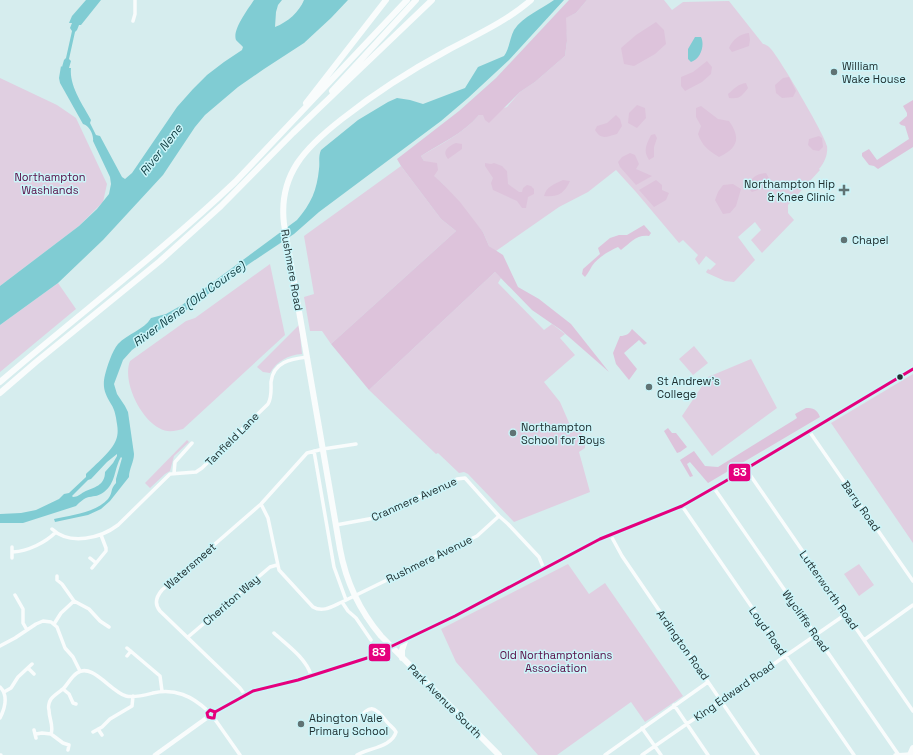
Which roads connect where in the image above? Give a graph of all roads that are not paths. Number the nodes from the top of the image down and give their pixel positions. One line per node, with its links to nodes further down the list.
1 (135, 0): 7 (street)
2 (386, 0): 8 (main road)
3 (407, 0): 8 (main road)
4 (416, 0): 9 (main road)
5 (432, 0): 9 (main road)
6 (531, 1): 10 (main road, Rushmere Road)
7 (133, 21)
8 (295, 119): 12 (main road)
9 (293, 133): 13 (main road)
10 (307, 357): 17 (main road, Rushmere Road); 20 (street, Tanfield Lane)
11 (913, 369): 14 (street)
12 (0, 382)
13 (0, 393)
14 (809, 431): 19 (street); 37 (street, Barry Road)
15 (192, 443): 20 (street)
16 (356, 444): 17 (street, Watersmeet)
17 (323, 449): 18 (street, Watersmeet); 25 (main road, Rushmere Road)
18 (314, 451): 22 (street, Watersmeet); 43 (street)
19 (746, 469): 21 (street); 45 (street, Lutterworth Road)
20 (174, 473): 29 (street)
21 (714, 488): 23 (street); 50 (street, Wycliffe Road)
22 (261, 504): 33 (street); 51 (street, Watersmeet)
23 (682, 506): 28 (street); 61 (street, Loyd Road)
24 (499, 516): 25 (street, Cranmere Avenue); 35 (street); 39 (street, Rushmere Avenue)
25 (336, 525): 39 (main road, Rushmere Road)
26 (52, 529): 27 (street)
27 (56, 532): 29 (street); 30 (street)
28 (610, 534): 35 (street); 68 (street, Ardington Road)
29 (101, 535): 32 (street)
30 (12, 558)
31 (90, 558): 32 (street)
32 (95, 562): 34 (street)
33 (277, 565): 43 (street, Rushmere Avenue); 51 (street, Cheriton Way)
34 (92, 568)
35 (544, 568): 55 (street)
36 (57, 576): 42 (street)
37 (913, 581)
38 (15, 595): 41 (street)
39 (354, 596): 43 (street, Rushmere Avenue); 57 (main road, Rushmere Road)
40 (23, 597): 41 (street)
41 (18, 601): 48 (street)
42 (74, 601): 46 (street); 47 (street)
43 (344, 601): 52 (street)
44 (913, 605): 53 (street)
45 (846, 614): 50 (street, King Edward Road); 53 (street, Lutterworth Road)
46 (54, 624): 48 (street); 65 (street)
47 (109, 627)
48 (27, 630): 56 (street)
49 (274, 633): 67 (street)
50 (815, 635): 61 (street, King Edward Road); 96 (street, Wycliffe Road)
51 (188, 637): 73 (street, Watersmeet)
52 (371, 640)
53 (864, 640): 79 (street, Lutterworth Road)
54 (0, 641): 56 (street)
55 (405, 641): 57 (street); 62 (main road)
56 (1, 646)
57 (391, 647): 62 (main road, Park Avenue South); 67 (street)
58 (126, 648): 59 (street)
59 (131, 651): 60 (street); 71 (street)
60 (127, 656)
61 (785, 656): 75 (street, King Edward Road); 107 (street, Loyd Road)
62 (402, 658): 100 (main road, Park Avenue South)
63 (32, 664): 64 (street)
64 (28, 668): 66 (street); 72 (street)
65 (80, 671): 70 (street); 74 (street)
66 (34, 674)
67 (312, 675): 73 (street)
68 (708, 682): 75 (street, Ardington Road); 77 (street)
69 (0, 687): 72 (street)
70 (63, 689): 76 (street); 89 (street)
71 (162, 691): 74 (street); 78 (street)
72 (4, 692): 82 (street)
73 (245, 695): 80 (street)
74 (133, 696): 87 (street)
75 (721, 700): 85 (street, King Edward Road); 106 (street, Ardington Road)
76 (76, 704)
77 (674, 705): 85 (street); 86 (street)
78 (208, 711): 80 (street); 81 (street)
79 (913, 711)
80 (215, 712): 83 (street)
81 (208, 717): 83 (street); 97 (street)
82 (0, 718)
83 (214, 718): 98 (street)
84 (356, 721): 99 (street)
85 (687, 724): 92 (street, King Edward Road); 105 (street)
86 (642, 728): 92 (street); 94 (street)
87 (98, 729): 88 (street); 90 (street)
88 (93, 732)
89 (51, 734): 91 (street); 93 (street)
90 (102, 735)
91 (36, 738)
92 (654, 746): 103 (street, King Edward Road); 104 (street)
93 (68, 750)
94 (610, 751): 101 (street); 102 (street)
95 (912, 753): 96 (street)
96 (896, 754)
97 (155, 755)
98 (240, 755)
99 (358, 755)
100 (499, 755)
101 (605, 755)
102 (613, 755)
103 (642, 755)
104 (660, 755)
105 (708, 755)
106 (758, 755)
107 (854, 755)

